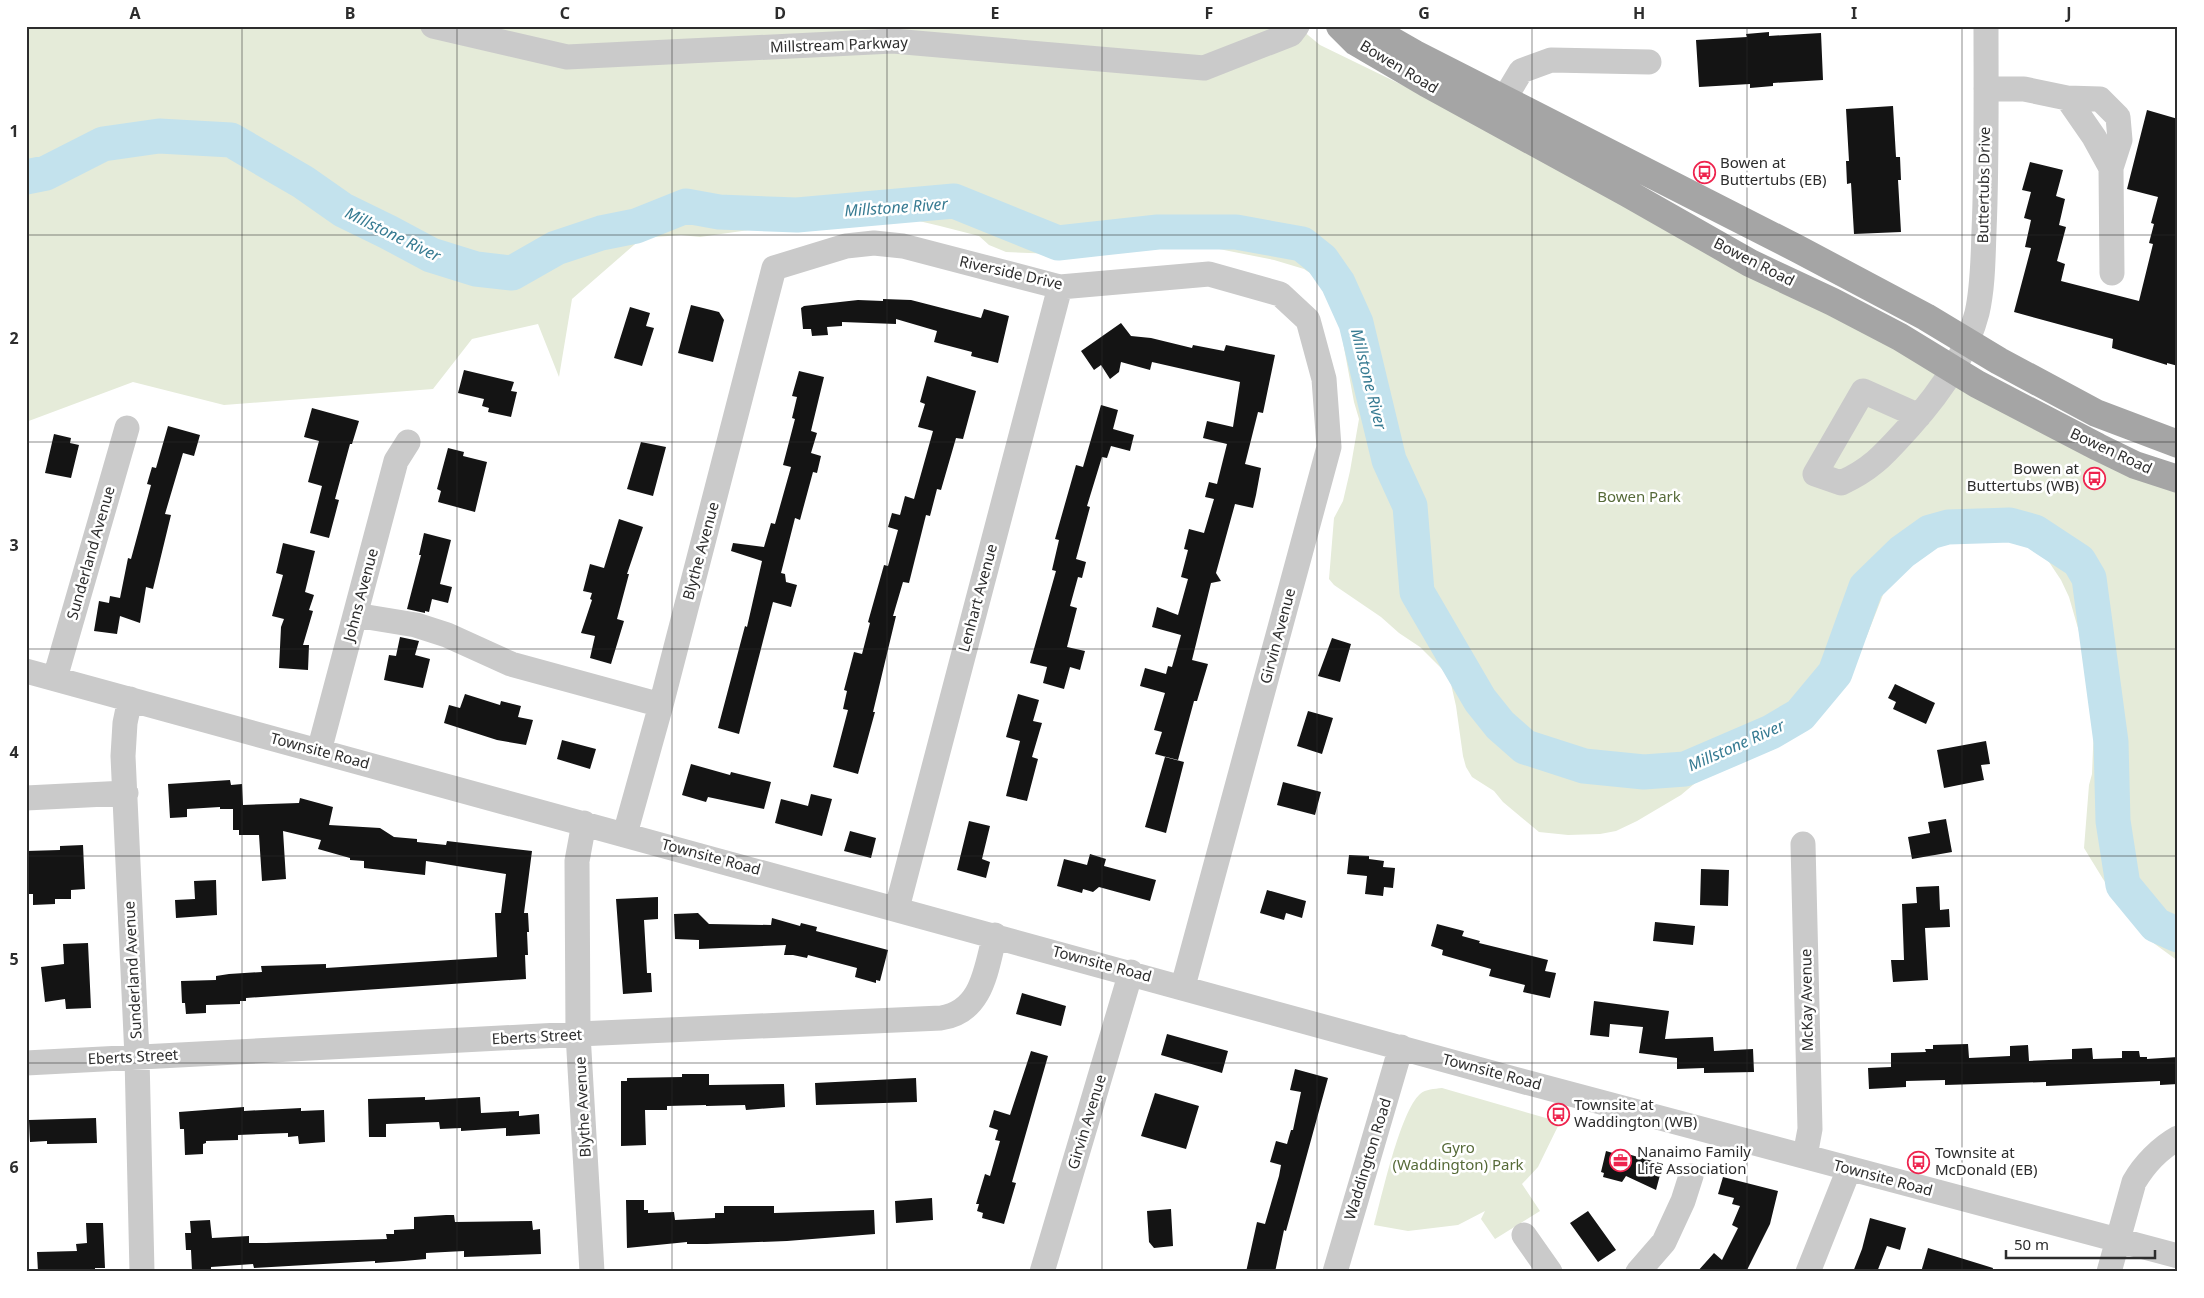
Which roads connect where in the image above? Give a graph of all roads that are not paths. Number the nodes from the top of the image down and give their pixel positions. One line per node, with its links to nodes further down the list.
1 (433, 26): 2 (street, Millstream Parkway)
2 (1297, 26)
3 (1986, 26): 6 (street, Buttertubs Drive)
4 (1353, 29): 7 (main road, Bowen Road)
5 (1649, 62): 7 (street)
6 (1986, 89): 9 (street); 12 (street, Buttertubs Drive)
7 (1497, 109): 12 (main road, Bowen Road); 13 (main road, Bowen Road)
8 (774, 268): 10 (street, Riverside Drive); 23 (street, Blythe Avenue)
9 (2112, 274)
10 (1060, 287): 11 (street, Riverside Drive); 30 (street, Lenhart Avenue)
11 (1280, 294): 33 (street, Girvin Avenue)
12 (1967, 342): 13 (street, Buttertubs Drive); 17 (main road, Bowen Road)
13 (1953, 369): 14 (street, Buttertubs Drive); 18 (main road, Bowen Road)
14 (1919, 416)
15 (127, 428): 21 (street, Sunderland Avenue)
16 (408, 442): 19 (street, Johns Avenue)
17 (2178, 444)
18 (2178, 479)
19 (355, 615): 23 (street); 24 (street, Johns Avenue)
20 (26, 671): 21 (street, Townsite Road)
21 (55, 678): 22 (street, Townsite Road)
22 (130, 699): 24 (street, Townsite Road); 25 (street, Sunderland Avenue)
23 (661, 705): 28 (street, Blythe Avenue)
24 (319, 751): 27 (street, Townsite Road)
25 (126, 793): 26 (street); 36 (street, Sunderland Avenue)
26 (26, 798)
27 (584, 823): 28 (street, Townsite Road); 34 (street, Blythe Avenue)
28 (625, 834): 30 (street, Townsite Road)
29 (1803, 844): 39 (street, McKay Avenue)
30 (897, 908): 31 (street, Townsite Road)
31 (995, 935): 32 (street, Townsite Road); 34 (street, Eberts Street)
32 (1132, 972): 33 (street, Townsite Road); 47 (street, Girvin Avenue)
33 (1183, 986): 35 (street, Townsite Road)
34 (578, 1034): 36 (street, Eberts Street); 46 (street, Blythe Avenue)
35 (1401, 1047): 39 (street, Townsite Road); 48 (street, Waddington Road)
36 (137, 1057): 37 (street, Eberts Street); 45 (street, Sunderland Avenue)
37 (26, 1063)
38 (2178, 1138): 43 (street)
39 (1805, 1156): 40 (street, Townsite Road)
40 (1849, 1169): 43 (street, Townsite Road); 51 (street)
41 (1691, 1176): 50 (street)
42 (1524, 1235): 49 (street)
43 (2117, 1241): 44 (street, Townsite Road); 52 (street)
44 (2178, 1256)
45 (142, 1272)
46 (592, 1272)
47 (1042, 1272)
48 (1335, 1272)
49 (1550, 1272)
50 (1638, 1272)
51 (1808, 1272)
52 (2108, 1272)

